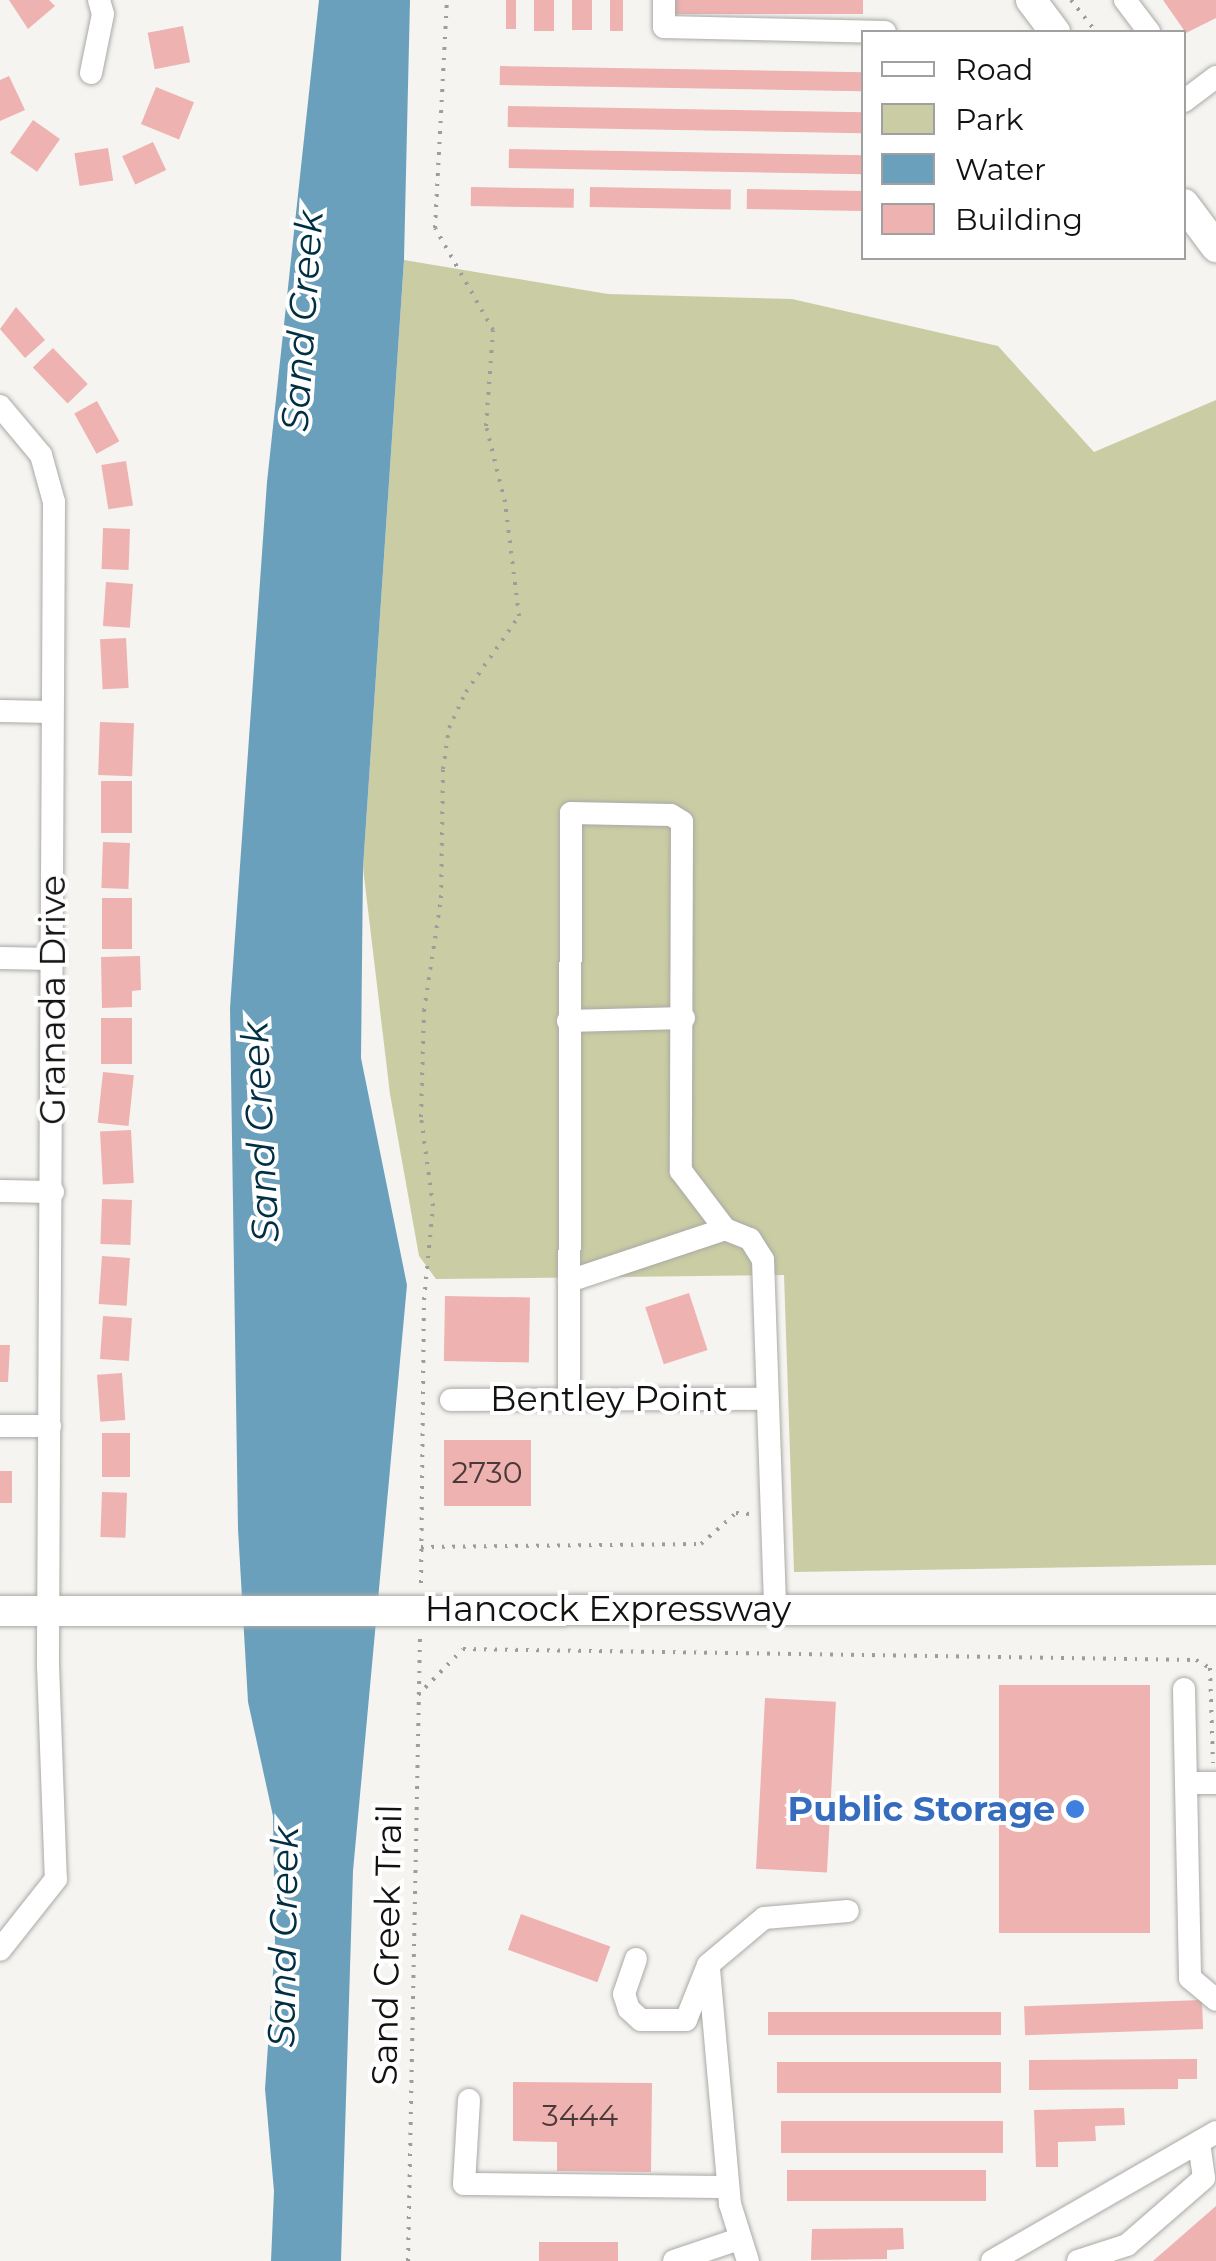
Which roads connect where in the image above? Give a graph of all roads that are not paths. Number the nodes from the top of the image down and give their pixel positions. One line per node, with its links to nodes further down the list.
1 (99, 0): 8 (street)
2 (664, 0): 7 (street)
3 (1031, 0): 5 (main road)
4 (1125, 0): 6 (street)
5 (1052, 30)
6 (1148, 30)
7 (861, 31)
8 (91, 73)
9 (1216, 77): 10 (street)
10 (1187, 91)
11 (1186, 207): 12 (main road)
12 (1216, 247)
13 (0, 406): 14 (street, Granada Drive)
14 (8, 431): 16 (street, Granada Drive)
15 (0, 712): 16 (street)
16 (52, 712): 18 (street, Granada Drive)
17 (0, 958): 18 (street)
18 (54, 958): 22 (street, Granada Drive)
19 (684, 1018): 20 (street); 20 (street, Bentley Point); 23 (street, Bentley Point)
20 (568, 1021): 24 (street)
21 (0, 1192): 22 (street)
22 (53, 1192): 29 (street, Granada Drive)
23 (725, 1228): 24 (street); 25 (street, Bentley Point)
24 (570, 1281): 26 (street)
25 (767, 1398): 26 (street, Bentley Point); 31 (street, Bentley Point)
26 (569, 1399): 27 (street, Bentley Point)
27 (451, 1400)
28 (0, 1426): 29 (street)
29 (50, 1426): 33 (street, Granada Drive)
30 (0, 1610): 33 (main road, Hancock Expressway)
31 (775, 1610): 32 (main road, Hancock Expressway); 33 (main road, Hancock Expressway)
32 (1216, 1610)
33 (48, 1611): 38 (street, Granada Drive)
34 (1184, 1689): 35 (street)
35 (1190, 1783): 36 (street); 41 (street)
36 (1215, 1783)
37 (848, 1911): 40 (street)
38 (0, 1950)
39 (636, 1959): 40 (street)
40 (708, 1966): 44 (street)
41 (1216, 2000)
42 (469, 2100): 44 (street)
43 (1207, 2137): 45 (street); 47 (street)
44 (728, 2187): 46 (street)
45 (1071, 2216): 47 (street); 49 (street)
46 (743, 2250): 48 (street)
47 (1082, 2258)
48 (674, 2261)
49 (992, 2261)

